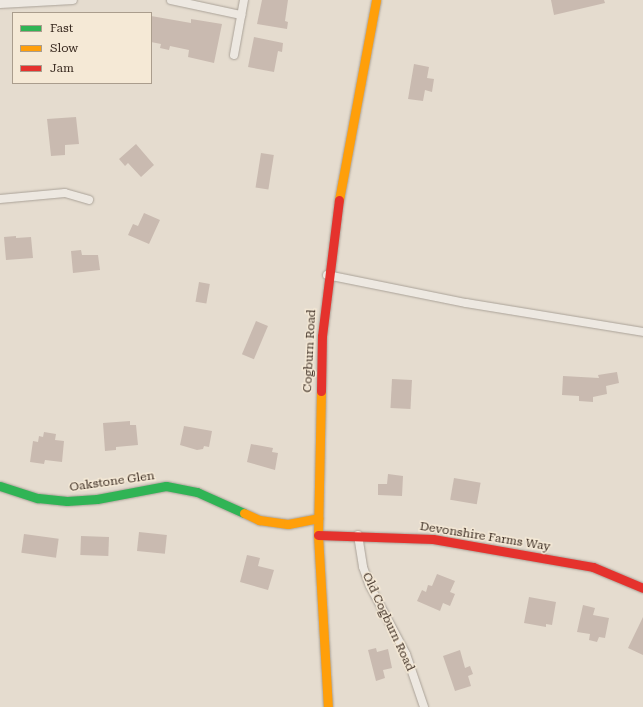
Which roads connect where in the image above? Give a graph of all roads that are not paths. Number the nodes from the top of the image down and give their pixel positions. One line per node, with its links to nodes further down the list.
1 (73, 0): 5 (street)
2 (171, 0): 6 (street)
3 (244, 0): 6 (street)
4 (376, 0): 10 (street, Cogburn Road)
5 (0, 4)
6 (241, 15): 7 (street)
7 (234, 55)
8 (0, 199): 9 (street)
9 (89, 200)
10 (327, 274): 11 (street); 13 (street, Cogburn Road)
11 (643, 332)
12 (0, 486): 13 (street, Oakstone Glen)
13 (318, 518): 14 (street, Cogburn Road)
14 (318, 535): 15 (street, Devonshire Farms Way); 17 (street, Cogburn Road)
15 (358, 536): 16 (street, Devonshire Farms Way); 18 (street, Old Cogburn Road)
16 (643, 588)
17 (328, 707)
18 (424, 707)

